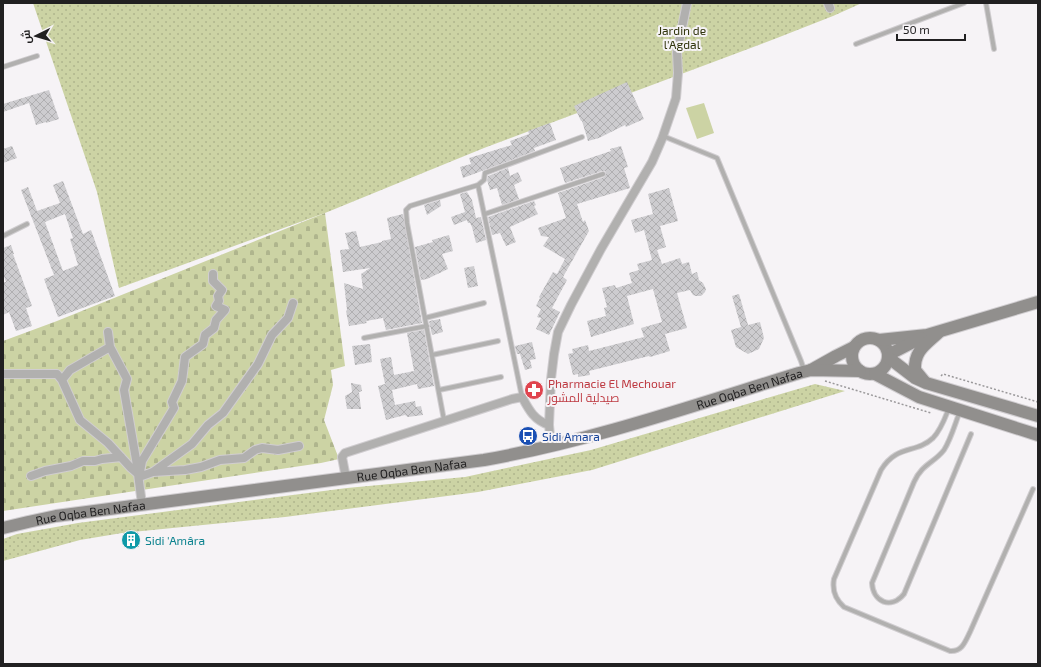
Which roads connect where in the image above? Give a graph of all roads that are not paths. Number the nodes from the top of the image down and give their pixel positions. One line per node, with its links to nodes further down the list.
1 (687, 3): 8 (street)
2 (964, 3): 4 (lane)
3 (986, 3): 5 (lane)
4 (856, 44)
5 (994, 48)
6 (37, 56): 7 (lane)
7 (3, 66)
8 (663, 136): 31 (lane); 44 (street)
9 (582, 137): 11 (lane)
10 (603, 174): 12 (lane)
11 (478, 185): 12 (lane); 19 (lane)
12 (485, 214): 40 (lane)
13 (27, 224): 14 (lane)
14 (3, 236)
15 (213, 274): 52 (street)
16 (1038, 302): 22 (street)
17 (293, 303): 50 (street)
18 (484, 303): 19 (lane)
19 (425, 318): 20 (lane)
20 (427, 326): 24 (lane); 29 (lane)
21 (108, 332): 27 (street)
22 (939, 332): 23 (street); 38 (street)
23 (926, 335): 25 (street); 30 (street)
24 (364, 338)
25 (879, 340): 28 (street); 30 (street)
26 (498, 341): 29 (lane)
27 (110, 347): 36 (street); 52 (street)
28 (854, 347): 31 (street, Rue Oqba Ben Nafaa); 32 (street)
29 (432, 355): 39 (lane)
30 (888, 357): 34 (street); 38 (street)
31 (808, 371): 32 (street, Rue Oqba Ben Nafaa); 48 (street, Rue Oqba Ben Nafaa)
32 (860, 371): 34 (street)
33 (5, 374): 36 (street); 37 (street)
34 (875, 374): 41 (street)
35 (501, 377): 39 (lane)
36 (62, 380): 49 (street)
37 (3, 382)
38 (931, 385): 42 (street)
39 (439, 390): 43 (lane)
40 (522, 397): 43 (street); 44 (street)
41 (952, 412): 45 (lane); 46 (street); 54 (lane)
42 (1038, 416)
43 (444, 420): 53 (street)
44 (549, 425): 48 (street)
45 (971, 434)
46 (1038, 435)
47 (298, 446): 50 (street)
48 (551, 446): 53 (street, Rue Oqba Ben Nafaa)
49 (121, 457): 51 (street); 52 (street)
50 (153, 472): 52 (street)
51 (31, 476)
52 (139, 476): 55 (street)
53 (346, 478): 55 (street, Rue Oqba Ben Nafaa)
54 (1033, 489)
55 (142, 504): 56 (street, Rue Oqba Ben Nafaa)
56 (3, 528)

